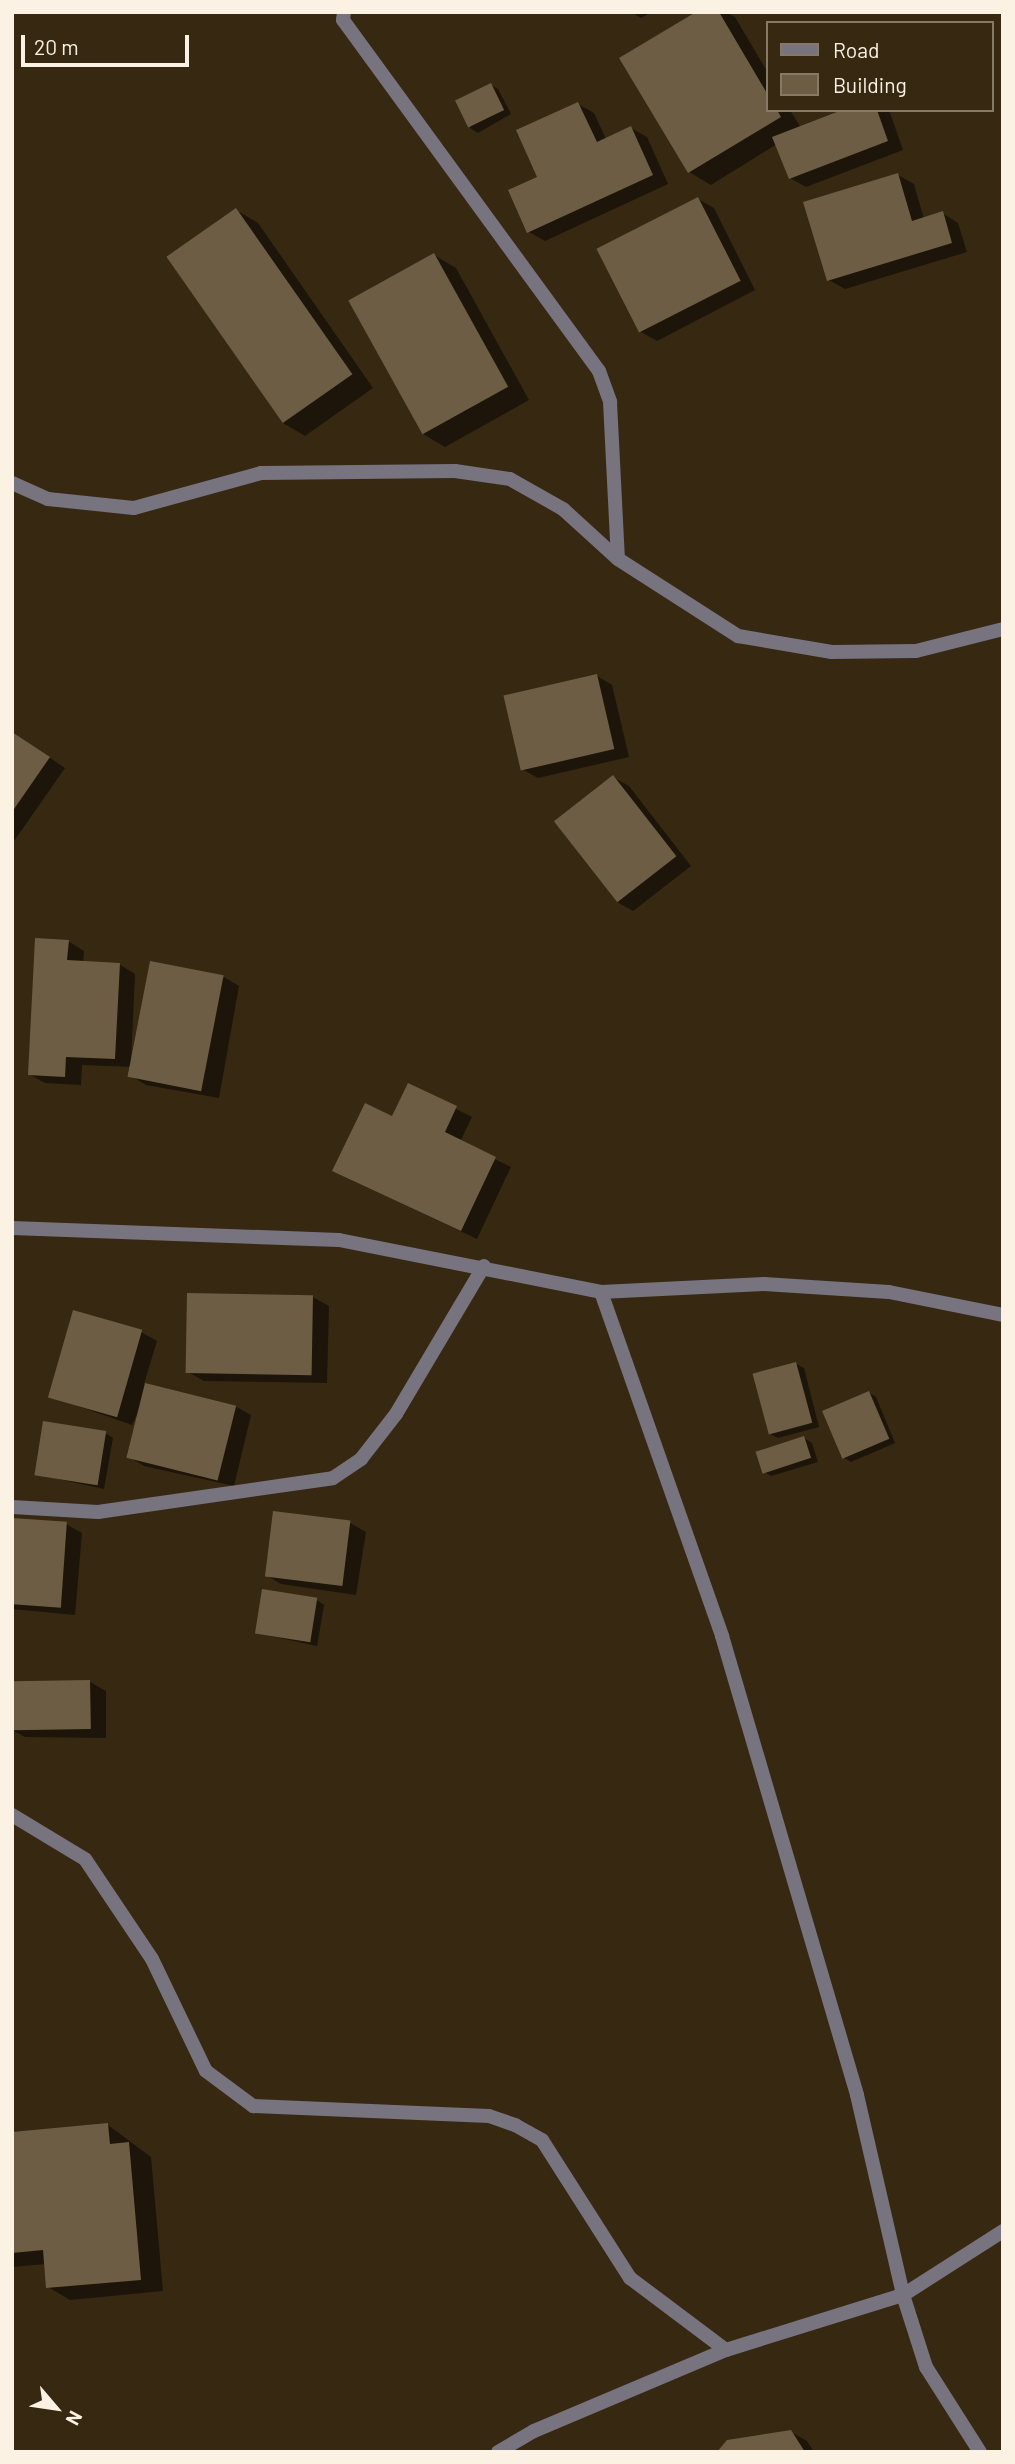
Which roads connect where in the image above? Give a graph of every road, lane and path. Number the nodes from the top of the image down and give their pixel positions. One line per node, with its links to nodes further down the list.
1 (344, 12): 3 (street)
2 (12, 482): 3 (street)
3 (618, 559): 4 (street)
4 (1003, 629)
5 (12, 1228): 6 (street)
6 (484, 1266): 7 (street); 9 (street)
7 (601, 1292): 8 (street); 12 (street)
8 (1003, 1315)
9 (12, 1507)
10 (12, 1815): 13 (street)
11 (1003, 2231): 12 (street)
12 (903, 2295): 13 (street); 15 (street)
13 (726, 2350): 14 (street)
14 (498, 2452)
15 (980, 2452)

